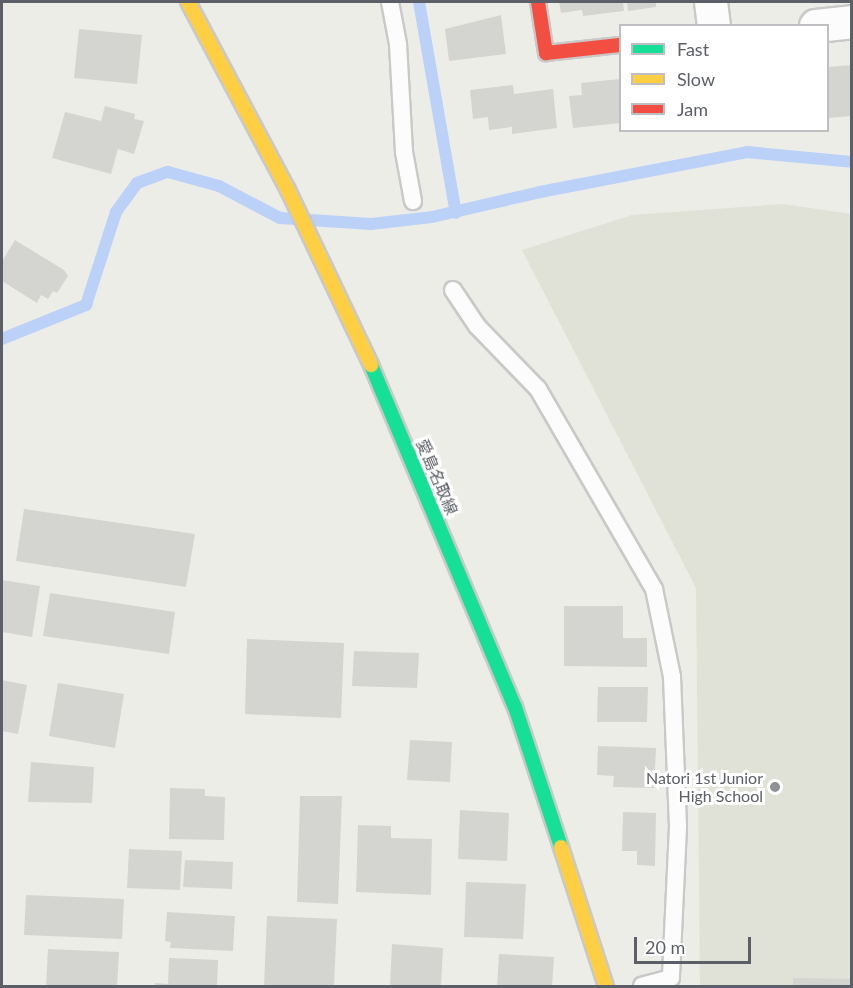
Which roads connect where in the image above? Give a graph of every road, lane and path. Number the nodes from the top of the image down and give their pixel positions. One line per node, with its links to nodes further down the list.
1 (189, 2): 11 (main road, 愛島名取線)
2 (390, 2): 9 (lane)
3 (538, 2): 8 (main road)
4 (711, 2): 6 (street)
5 (852, 22): 7 (street)
6 (714, 24)
7 (829, 25)
8 (619, 45)
9 (413, 201)
10 (453, 290): 12 (lane)
11 (606, 987)
12 (642, 987)

